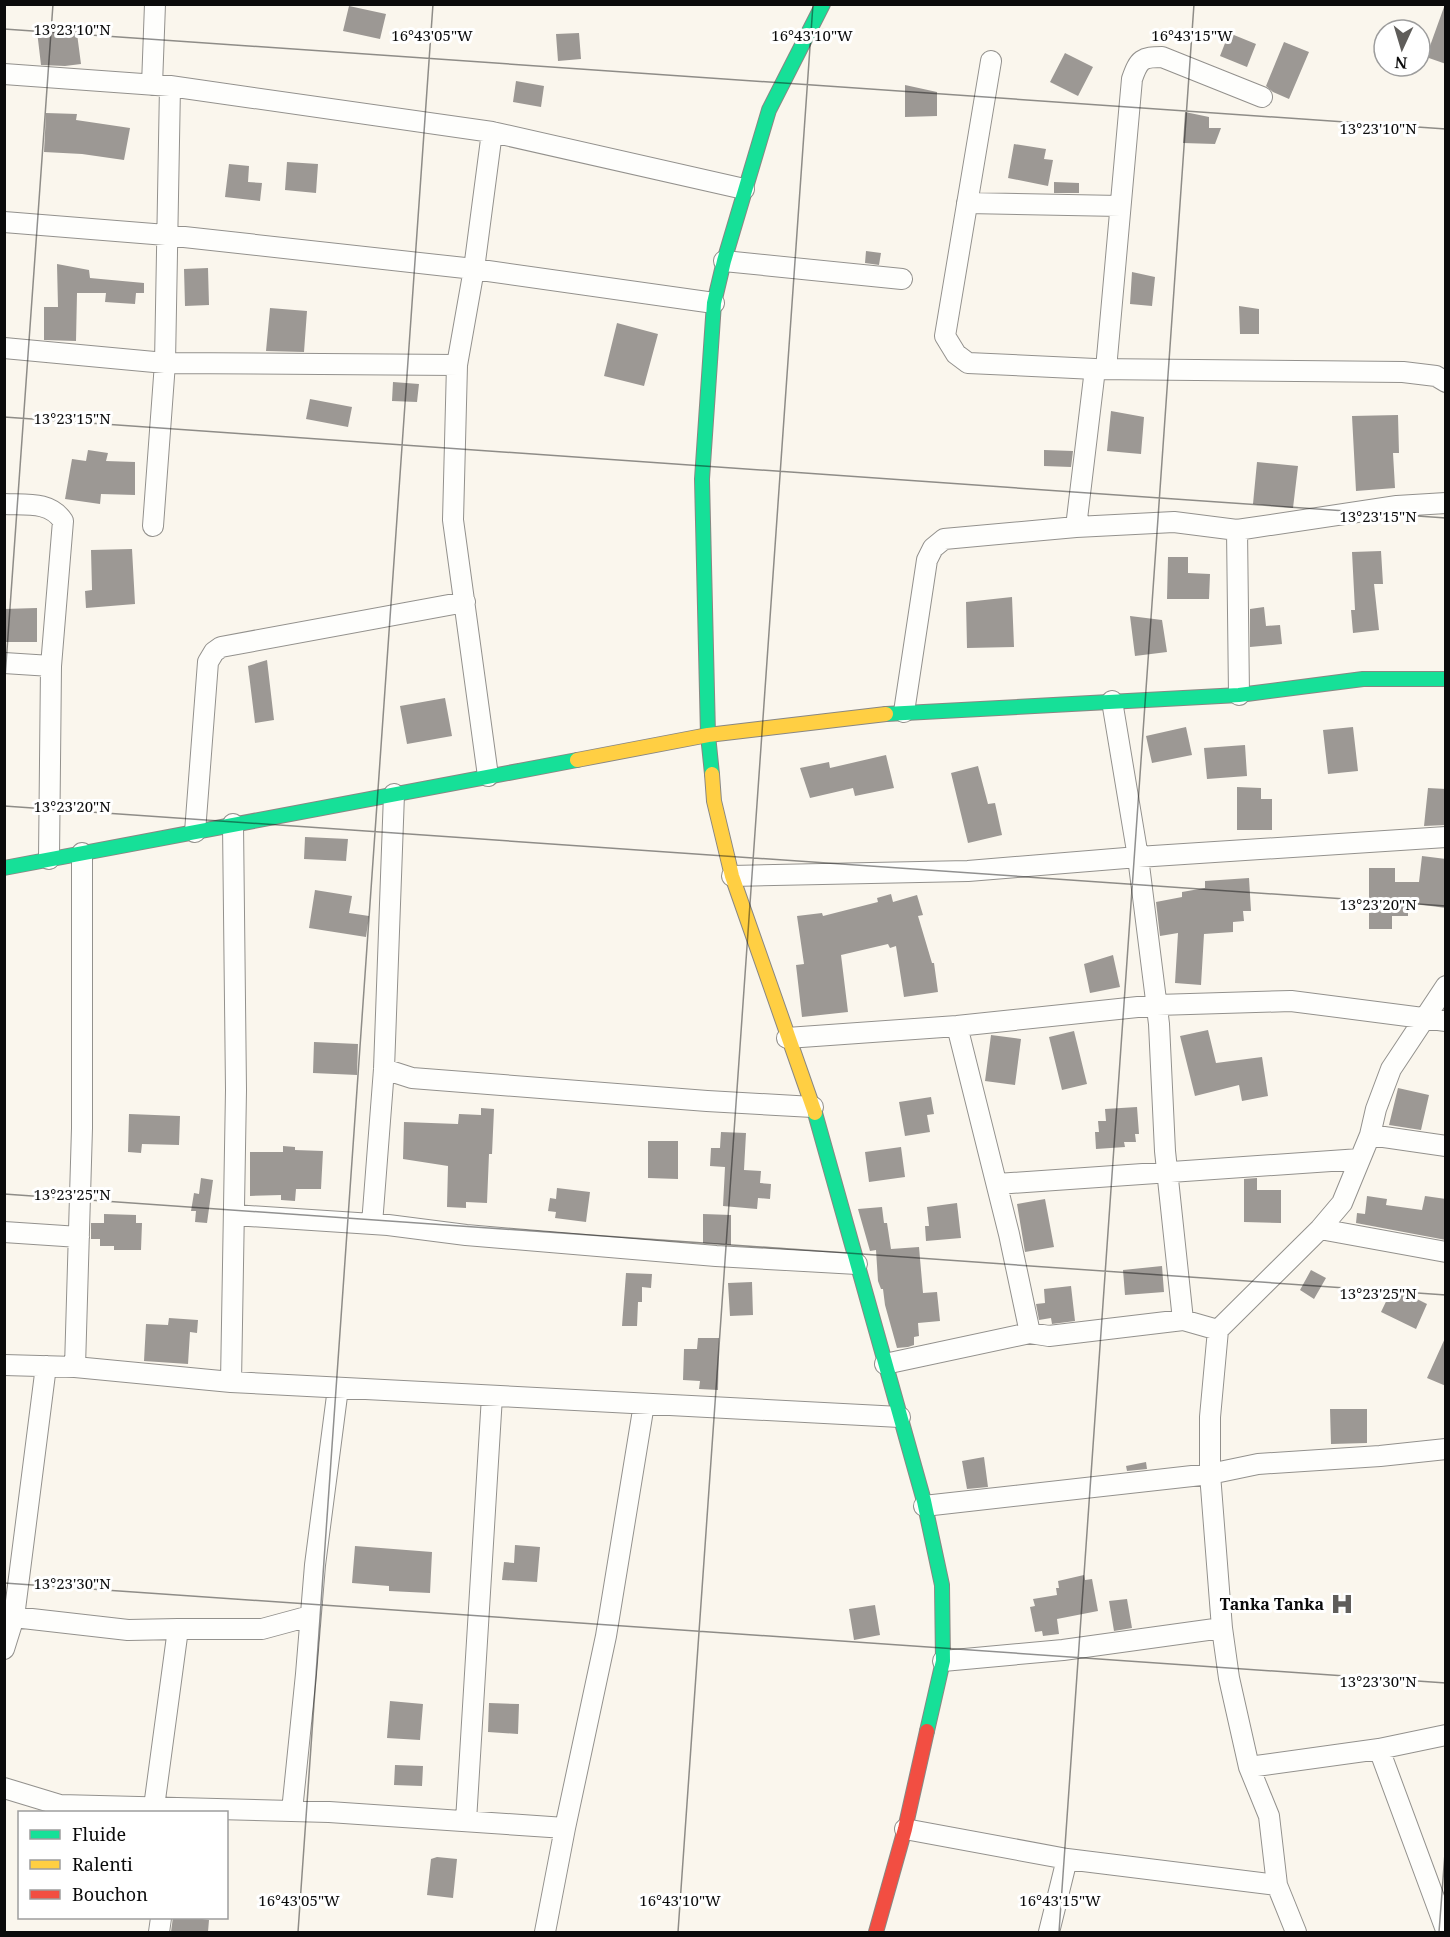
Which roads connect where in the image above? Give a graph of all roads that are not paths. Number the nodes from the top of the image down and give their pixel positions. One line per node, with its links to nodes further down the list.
1 (154, 4): 5 (street)
2 (824, 4): 8 (street)
3 (991, 61): 9 (street)
4 (4, 74): 5 (street)
5 (161, 85): 7 (street); 12 (street)
6 (1262, 97): 10 (street)
7 (492, 132): 8 (street); 14 (street)
8 (744, 189): 13 (street)
9 (967, 203): 10 (street); 20 (street)
10 (1120, 206): 20 (street)
11 (4, 222): 12 (street)
12 (166, 235): 14 (street); 18 (street)
13 (724, 261): 15 (street); 16 (street)
14 (474, 269): 16 (street); 19 (street)
15 (902, 279)
16 (714, 303): 34 (street)
17 (4, 348): 18 (street)
18 (165, 363): 19 (street); 24 (street)
19 (457, 365): 27 (street)
20 (1100, 369): 21 (street); 25 (street)
21 (1446, 381)
22 (1446, 503): 26 (street)
23 (4, 504): 29 (street)
24 (153, 526)
25 (1076, 527): 26 (street); 33 (street)
26 (1238, 530): 31 (street)
27 (465, 602): 35 (street); 38 (street)
28 (4, 663): 29 (street)
29 (51, 666): 42 (street)
30 (1446, 679): 31 (street)
31 (1239, 695): 32 (street)
32 (1112, 701): 33 (street); 41 (street)
33 (904, 712): 34 (street)
34 (708, 735): 35 (street); 44 (street)
35 (488, 776): 36 (street)
36 (394, 794): 37 (street); 51 (street)
37 (233, 824): 38 (street); 58 (street)
38 (195, 832): 40 (street)
39 (1446, 837): 41 (street)
40 (82, 853): 42 (street); 62 (street)
41 (1138, 857): 44 (street); 46 (street)
42 (49, 859): 43 (street)
43 (4, 868)
44 (732, 876): 50 (street)
45 (1446, 986): 47 (street)
46 (1157, 1005): 47 (street); 49 (street); 56 (street)
47 (1424, 1019): 48 (street); 53 (street)
48 (1446, 1021)
49 (957, 1026): 50 (street); 57 (street)
50 (787, 1038): 52 (street)
51 (384, 1069): 52 (street); 59 (street)
52 (813, 1107): 64 (street)
53 (1370, 1135): 54 (street); 55 (street)
54 (1446, 1146)
55 (1360, 1159): 56 (street); 60 (street)
56 (1168, 1174): 57 (street); 65 (street)
57 (997, 1184): 67 (street)
58 (234, 1215): 59 (street); 72 (street)
59 (372, 1224): 64 (street)
60 (1320, 1229): 63 (street); 66 (street)
61 (4, 1232): 62 (street)
62 (79, 1237): 71 (street)
63 (1446, 1252)
64 (857, 1264): 68 (street)
65 (1183, 1320): 66 (street); 67 (street)
66 (1218, 1330): 78 (street)
67 (1030, 1333): 68 (street)
68 (885, 1364): 76 (street)
69 (4, 1365): 70 (street)
70 (46, 1366): 71 (street); 81 (street)
71 (75, 1367): 72 (street)
72 (231, 1382): 73 (street)
73 (338, 1388): 74 (street); 80 (street)
74 (492, 1396): 75 (street); 92 (street)
75 (644, 1404): 76 (street); 93 (street)
76 (900, 1417): 79 (street)
77 (1446, 1449): 78 (street)
78 (1210, 1474): 79 (street); 82 (street)
79 (924, 1506): 85 (street)
80 (310, 1616): 83 (street); 91 (street)
81 (14, 1617): 83 (street); 84 (street)
82 (1222, 1628): 85 (street); 88 (street)
83 (178, 1629): 90 (street)
84 (4, 1649)
85 (943, 1661): 94 (street)
86 (1446, 1736): 87 (street)
87 (1379, 1749): 88 (street); 97 (street)
88 (1249, 1767): 96 (street)
89 (4, 1788): 90 (street)
90 (165, 1809): 91 (street)
91 (292, 1811): 92 (street)
92 (466, 1821): 93 (street)
93 (565, 1828): 98 (street)
94 (904, 1829): 95 (street); 99 (street)
95 (1066, 1859): 96 (street); 100 (street)
96 (1278, 1885): 101 (street)
97 (1446, 1930)
98 (545, 1932)
99 (876, 1932)
100 (1049, 1932)
101 (1296, 1932)

